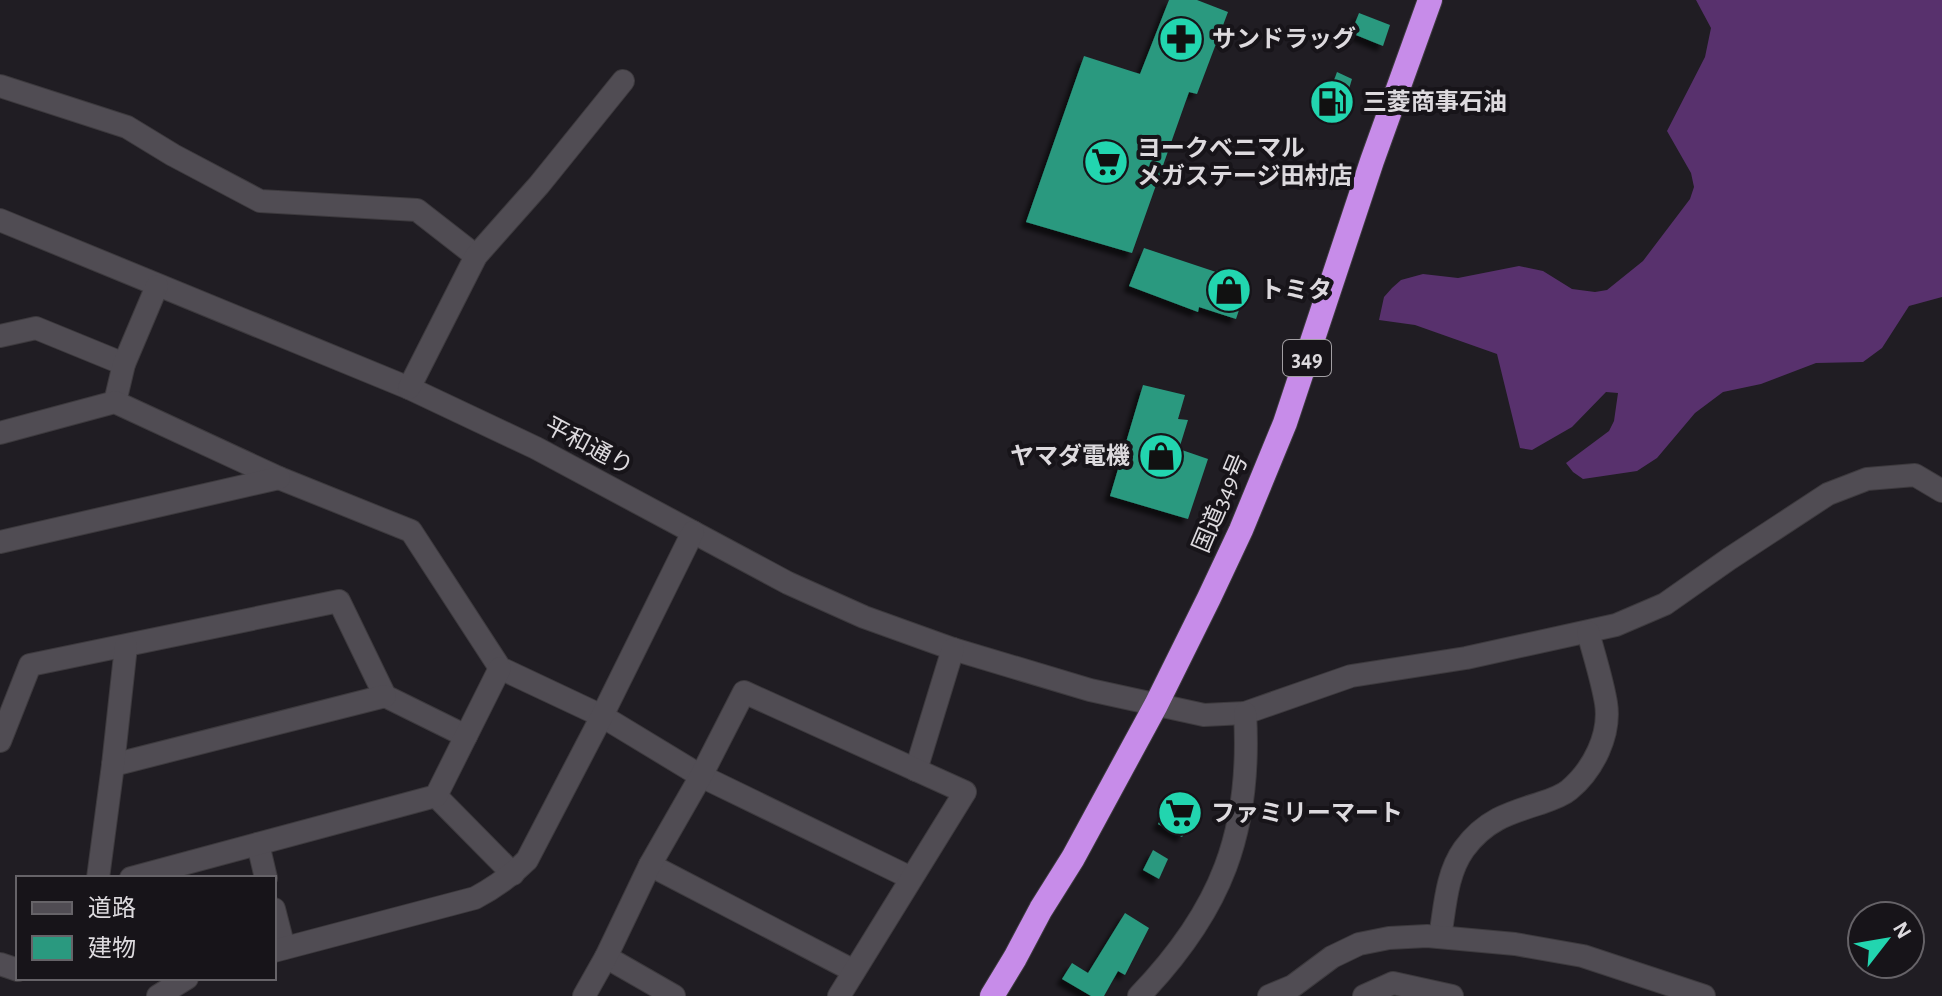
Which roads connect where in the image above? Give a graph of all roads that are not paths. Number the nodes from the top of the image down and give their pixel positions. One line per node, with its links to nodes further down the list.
1 (1430, 0): 21 (highway, 国道349号 / 349)
2 (623, 81): 5 (street)
3 (0, 86): 5 (street)
4 (0, 220): 6 (street, 平和通り)
5 (476, 256): 9 (street)
6 (157, 286): 8 (street); 9 (street, 平和通り)
7 (0, 336): 8 (street)
8 (124, 364): 10 (street)
9 (409, 388): 14 (street, 平和通り)
10 (115, 402): 11 (street); 12 (street)
11 (0, 433)
12 (279, 478): 15 (street); 19 (street)
13 (1942, 491): 16 (street, 平和通り)
14 (693, 532): 18 (street, 平和通り); 23 (street)
15 (0, 542)
16 (1588, 632): 22 (street, 平和通り); 38 (street)
17 (126, 646): 20 (street); 25 (street); 26 (street)
18 (953, 649): 21 (street, 平和通り); 27 (street)
19 (500, 668): 23 (street); 24 (street)
20 (385, 696): 24 (street); 26 (street)
21 (1156, 705): 22 (street, 平和通り); 47 (highway, 国道349号 / 349)
22 (1245, 713): 48 (street)
23 (602, 716): 28 (street); 32 (street)
24 (466, 736): 29 (street)
25 (0, 741)
26 (113, 765): 33 (street)
27 (916, 770): 28 (street); 36 (street)
28 (701, 776): 31 (street); 36 (street)
29 (436, 796): 30 (street); 32 (street)
30 (258, 844): 34 (street); 35 (street)
31 (650, 865): 40 (street); 41 (street)
32 (513, 874): 39 (street)
33 (98, 876)
34 (138, 876)
35 (266, 876)
36 (911, 878): 41 (street)
37 (276, 925): 39 (street)
38 (1440, 937): 49 (street); 52 (street)
39 (279, 949)
40 (606, 957): 44 (street); 45 (street)
41 (854, 971): 46 (street)
42 (184, 980): 43 (street)
43 (158, 996)
44 (584, 996)
45 (674, 996)
46 (839, 996)
47 (992, 996)
48 (1139, 996)
49 (1269, 996)
50 (1364, 996): 51 (street)
51 (1452, 996)
52 (1704, 996)

